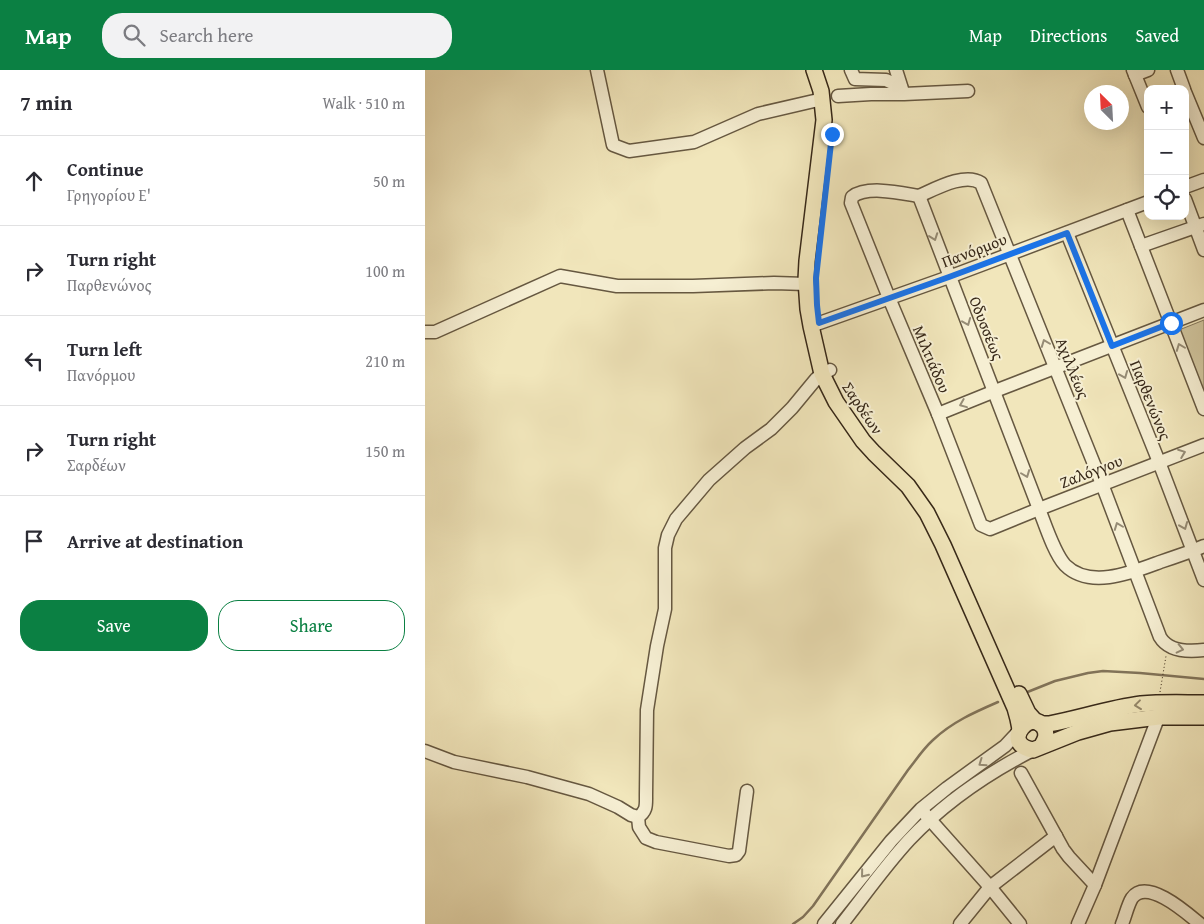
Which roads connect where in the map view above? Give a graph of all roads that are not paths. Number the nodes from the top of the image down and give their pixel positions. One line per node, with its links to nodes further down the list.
1 (597, 70): 15 (street)
2 (814, 70): 29 (main road, Σαρδέων)
3 (824, 70): 33 (main road, Σαρδέων)
4 (851, 70): 10 (street)
5 (896, 70): 10 (street)
6 (1148, 70): 8 (street)
7 (1177, 70): 9 (street)
8 (1134, 73): 13 (street)
9 (1183, 85)
10 (903, 91): 11 (street); 12 (street)
11 (968, 91)
12 (839, 96)
13 (1144, 97)
14 (1189, 100): 16 (street)
15 (814, 101)
16 (1204, 138)
17 (1204, 180): 18 (street)
18 (1189, 186)
19 (919, 196): 27 (street, Αχιλλέως); 28 (street, Οδυσσέως, one-way to 28); 30 (street, Μιλτιάδου)
20 (1144, 204): 22 (street, Πανόρμου)
21 (1189, 207): 23 (street)
22 (1127, 210): 24 (street, Πανόρμου); 25 (street)
23 (1200, 226): 25 (street); 26 (street)
24 (1067, 233): 27 (street, Πανόρμου); 35 (street, Παρθενώνος)
25 (1141, 246): 32 (street)
26 (1204, 250)
27 (1010, 254): 28 (street, Πανόρμου); 36 (street, Αχιλλέως, one-way to 27)
28 (949, 277): 30 (street, Πανόρμου); 38 (street, Οδυσσέως, one-way to 38)
29 (806, 284): 33 (main road, Σαρδέων); 34 (street)
30 (889, 298): 33 (street, Πανόρμου); 40 (street, Μιλτιάδου)
31 (1204, 310): 32 (street)
32 (1171, 323): 35 (street); 39 (street, one-way to 32)
33 (815, 325): 37 (main road, Σαρδέων)
34 (425, 332)
35 (1112, 346): 36 (street); 42 (street, Παρθενώνος, one-way to 42)
36 (1055, 368): 38 (street); 43 (street, Αχιλλέως)
37 (826, 372): 53 (main road, Σαρδέων); 54 (main road, Σαρδέων); 60 (street)
38 (995, 391): 40 (street, one-way to 40); 44 (street, Οδυσσέως, one-way to 44)
39 (1204, 409)
40 (938, 414): 45 (street, Μιλτιάδου)
41 (1204, 445): 42 (street, Ζαλόγγου, one-way to 41)
42 (1159, 462): 43 (street, Ζαλόγγου); 46 (street, Παρθενώνος, one-way to 46)
43 (1102, 484): 44 (street, Ζαλόγγου); 47 (street, Αχιλλέως, one-way to 43)
44 (1039, 508): 45 (street, Ζαλόγγου); 47 (street, Οδυσσέως)
45 (990, 529)
46 (1199, 548): 47 (street, Οδυσσέως); 48 (street, Παρθενώνος)
47 (1135, 572): 49 (street, Αχιλλέως, one-way to 49)
48 (1204, 580)
49 (1204, 650)
50 (1204, 703): 51 (main road)
51 (1160, 707): 52 (main road); 53 (main road, one-way to 53); 55 (main road); 63 (street)
52 (1204, 717)
53 (1038, 723): 54 (main road); 55 (main road)
54 (1019, 730): 55 (main road); 59 (street, one-way to 59)
55 (1038, 747): 61 (street)
56 (425, 751): 60 (street)
57 (1021, 773): 62 (street)
58 (747, 791): 60 (street)
59 (921, 809): 61 (street); 65 (street, one-way to 65)
60 (638, 817)
61 (930, 820): 64 (street); 66 (street)
62 (1056, 836): 63 (street); 64 (street)
63 (1095, 885): 69 (street)
64 (990, 887): 67 (street); 68 (street)
65 (824, 924)
66 (842, 924)
67 (960, 924)
68 (1020, 924)
69 (1078, 924)
70 (1122, 924): 71 (street)
71 (1200, 924)

